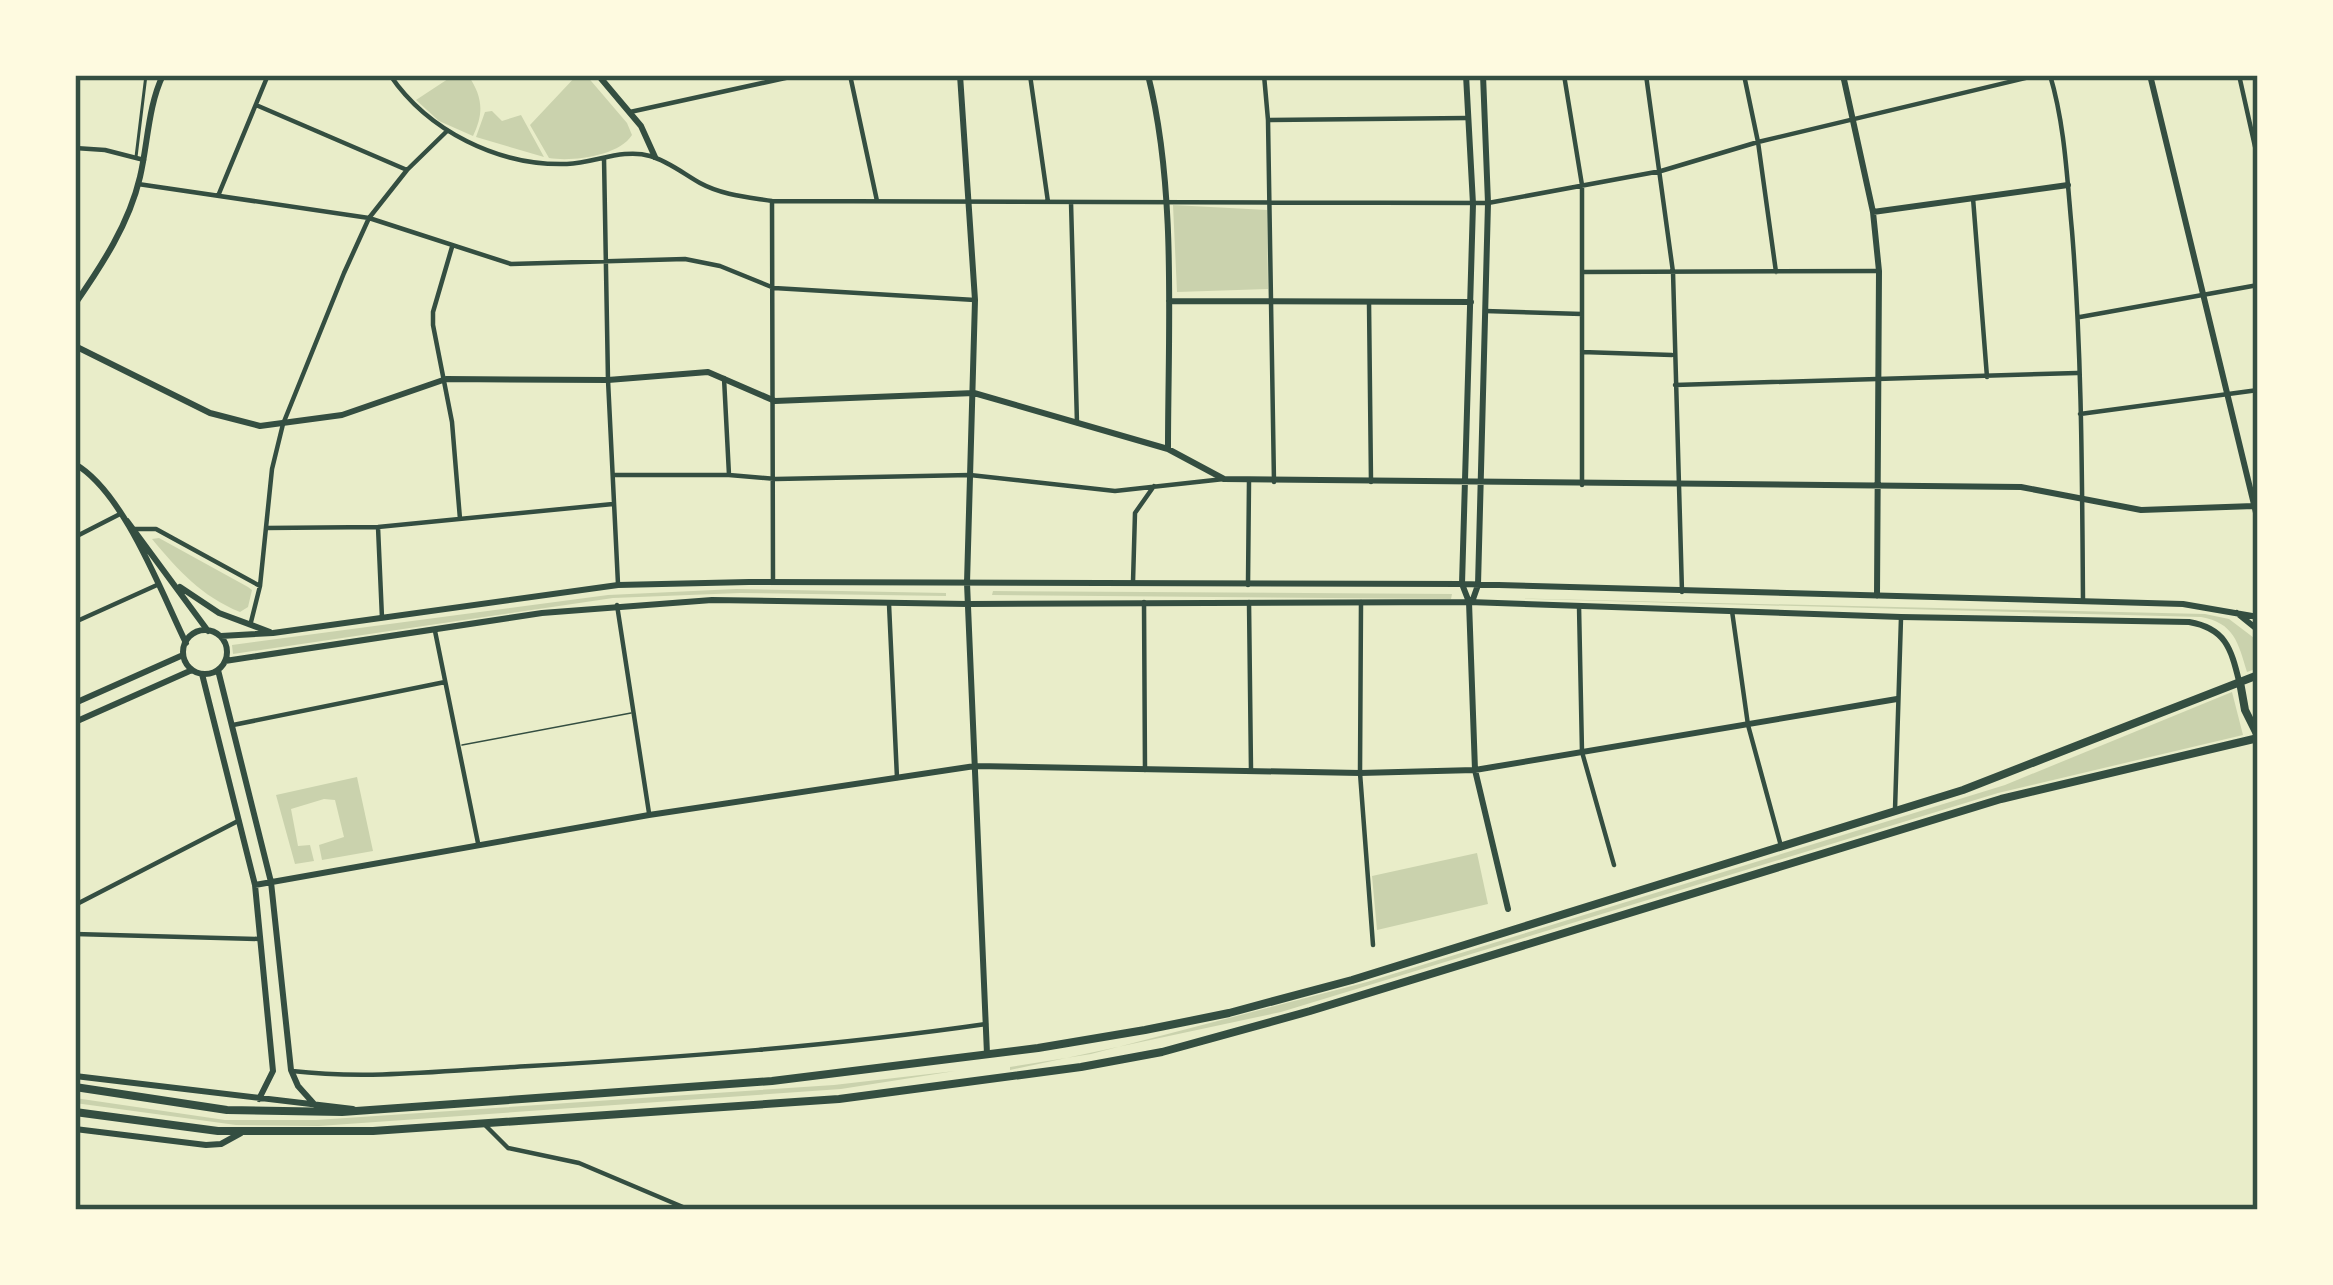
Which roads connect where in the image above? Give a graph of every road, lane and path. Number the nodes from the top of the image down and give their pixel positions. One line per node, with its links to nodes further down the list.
1 (142, 75): 34 (street)
2 (159, 75): 34 (street)
3 (268, 75): 24 (street)
4 (390, 75): 29 (street)
5 (598, 75): 25 (street)
6 (760, 75): 23 (street)
7 (799, 75): 23 (street)
8 (850, 75): 44 (street)
9 (960, 75): 46 (street)
10 (1030, 75): 47 (street)
11 (1148, 75): 49 (street)
12 (1264, 75): 27 (street)
13 (1466, 75): 26 (street)
14 (1483, 75): 50 (street)
15 (1564, 75): 39 (street)
16 (1646, 75): 37 (street)
17 (1744, 75): 30 (street)
18 (1843, 75): 28 (street)
19 (2038, 75): 28 (street)
20 (2050, 75): 40 (street)
21 (2150, 75): 62 (street)
22 (2239, 75): 35 (street)
23 (764, 83): 25 (street)
24 (256, 105): 36 (street); 41 (street)
25 (630, 112): 32 (street)
26 (1468, 118): 27 (street); 51 (street)
27 (1268, 120): 45 (street)
28 (1855, 120): 30 (street); 52 (street)
29 (446, 133): 33 (street); 36 (street)
30 (1758, 142): 37 (street); 58 (street)
31 (75, 148): 34 (street)
32 (655, 157): 33 (street); 43 (street)
33 (604, 158): 55 (street)
34 (140, 159): 38 (street)
35 (2258, 160)
36 (407, 170): 53 (street)
37 (1660, 171): 39 (street); 57 (street)
38 (138, 184): 41 (street); 68 (street)
39 (1582, 185): 50 (street); 56 (street)
40 (2068, 185): 42 (street); 71 (street)
41 (218, 196): 53 (street)
42 (1973, 198): 52 (street); 77 (street)
43 (772, 201): 44 (street); 61 (street)
44 (877, 201): 46 (street)
45 (1270, 201): 49 (street); 51 (street); 65 (street)
46 (971, 202): 47 (street); 63 (street)
47 (1048, 202): 48 (street)
48 (1071, 202): 49 (street); 87 (street)
49 (1164, 202): 64 (street)
50 (1489, 203): 51 (street); 69 (street)
51 (1473, 204): 67 (street)
52 (1873, 212): 59 (street)
53 (369, 218): 54 (street); 88 (street)
54 (452, 247): 55 (street); 78 (street)
55 (608, 261): 61 (street); 79 (street)
56 (1582, 272): 57 (street); 70 (street)
57 (1673, 272): 58 (street); 74 (street)
58 (1775, 272): 59 (street)
59 (1879, 272): 80 (street)
60 (2258, 285): 62 (street)
61 (774, 288): 63 (street); 85 (street)
62 (2203, 296): 71 (street); 84 (street)
63 (975, 300): 83 (street)
64 (1168, 301): 65 (street); 89 (street)
65 (1270, 301): 66 (street); 97 (street)
66 (1370, 301): 67 (street); 98 (street)
67 (1471, 302): 99 (street)
68 (75, 304)
69 (1486, 311): 70 (street); 100 (street)
70 (1582, 314): 73 (street)
71 (2079, 317): 75 (street)
72 (75, 346): 88 (street)
73 (1582, 352): 74 (street); 101 (street)
74 (1675, 355): 81 (street)
75 (2080, 373): 77 (street); 86 (street)
76 (723, 377): 79 (street); 85 (street); 92 (street)
77 (1987, 377): 80 (street)
78 (446, 379): 79 (street); 88 (street); 109 (street)
79 (608, 380): 91 (street)
80 (1880, 381): 81 (street); 104 (street)
81 (1675, 385): 103 (street)
82 (2258, 390): 84 (street)
83 (974, 393): 85 (street); 87 (street); 93 (street)
84 (2228, 396): 86 (street); 107 (street)
85 (776, 400): 94 (street)
86 (2080, 414): 105 (street)
87 (1077, 423): 89 (street)
88 (283, 424): 112 (street)
89 (1168, 449): 95 (street)
90 (75, 464): 108 (street)
91 (613, 475): 92 (street); 106 (street)
92 (729, 475): 94 (street)
93 (970, 475): 94 (street); 102 (street); 117 (street)
94 (776, 479): 116 (street)
95 (1223, 479): 96 (street); 102 (street)
96 (1249, 481): 97 (street); 122 (street)
97 (1274, 482): 98 (street)
98 (1371, 482): 99 (street)
99 (1466, 483): 100 (street); 119 (street)
100 (1481, 483): 101 (street); 123 (street)
101 (1582, 484): 103 (street)
102 (1154, 486): 121 (street)
103 (1677, 486): 104 (street); 125 (street)
104 (1878, 486): 105 (street); 126 (street)
105 (2082, 498): 107 (street); 131 (street)
106 (613, 504): 109 (street); 120 (street)
107 (2254, 506): 110 (street)
108 (120, 514): 113 (street); 114 (street); 118 (street)
109 (460, 521): 111 (street)
110 (2258, 521)
111 (378, 527): 112 (street); 140 (street)
112 (266, 528): 124 (street)
113 (135, 529): 115 (street); 124 (street)
114 (75, 537)
115 (170, 579): 142 (street); 144 (street)
116 (773, 582): 117 (street); 120 (street)
117 (967, 583): 121 (street); 133 (street)
118 (157, 584): 141 (street); 148 (street)
119 (1462, 584): 122 (street); 123 (street); 130 (street)
120 (619, 585): 140 (street)
121 (1133, 585): 122 (street)
122 (1248, 585)
123 (1478, 585): 125 (street); 130 (street)
124 (260, 586): 142 (street)
125 (1682, 592): 126 (street)
126 (1877, 597): 131 (street)
127 (1144, 602): 128 (street); 133 (street); 167 (street)
128 (1249, 602): 129 (street); 169 (street)
129 (1361, 602): 130 (street); 170 (street)
130 (1471, 602): 135 (street); 168 (street)
131 (2083, 602): 136 (street)
132 (889, 603): 133 (street); 134 (street); 171 (street)
133 (968, 604): 166 (street)
134 (617, 605): 145 (street); 159 (street)
135 (1579, 606): 137 (street); 165 (street)
136 (2233, 610): 139 (street); 143 (street)
137 (1732, 611): 138 (street); 162 (street)
138 (1900, 617): 156 (street); 157 (street)
139 (2258, 617)
140 (382, 618): 146 (street)
141 (75, 622)
142 (250, 625): 146 (street)
143 (2258, 630)
144 (208, 631): 147 (street); 148 (street)
145 (435, 631): 150 (street); 155 (street)
146 (273, 633): 147 (street)
147 (221, 636): 150 (street)
148 (185, 643): 149 (street)
149 (183, 655): 151 (street); 158 (street)
150 (225, 661): 152 (street)
151 (191, 670): 153 (street); 160 (street)
152 (218, 670): 153 (street); 161 (street)
153 (202, 674): 174 (street)
154 (2258, 675): 156 (highway)
155 (445, 682): 161 (street); 164 (street)
156 (2240, 682): 163 (highway); 172 (highway)
157 (1898, 699): 162 (street); 172 (street)
158 (76, 702)
159 (631, 713): 164 (lane); 173 (street)
160 (75, 722)
161 (233, 725): 178 (street)
162 (1748, 725): 165 (street); 176 (street)
163 (2258, 737): 194 (highway)
164 (458, 746): 175 (street)
165 (1582, 752): 168 (street); 177 (street)
166 (975, 766): 167 (street); 171 (street); 185 (street)
167 (1145, 770): 169 (street)
168 (1475, 770): 170 (street); 181 (street)
169 (1251, 772): 170 (street)
170 (1360, 773): 184 (street)
171 (898, 778): 173 (street)
172 (1895, 810): 176 (highway)
173 (649, 815): 175 (street)
174 (238, 821): 179 (street); 180 (street)
175 (479, 846): 178 (street)
176 (1781, 846): 186 (highway)
177 (1614, 865)
178 (272, 882): 179 (street); 187 (street)
179 (255, 885): 183 (street)
180 (75, 905)
181 (1508, 909)
182 (75, 934): 183 (street)
183 (260, 939): 190 (street)
184 (1373, 945)
185 (986, 1024): 186 (street); 187 (street)
186 (987, 1055): 192 (highway)
187 (291, 1070): 191 (street)
188 (75, 1076): 190 (street)
189 (75, 1087): 192 (highway)
190 (259, 1099): 191 (street)
191 (315, 1105): 192 (street)
192 (363, 1110)
193 (75, 1112): 196 (highway)
194 (483, 1123): 196 (highway); 197 (street)
195 (75, 1129): 196 (street)
196 (242, 1132)
197 (690, 1210)

